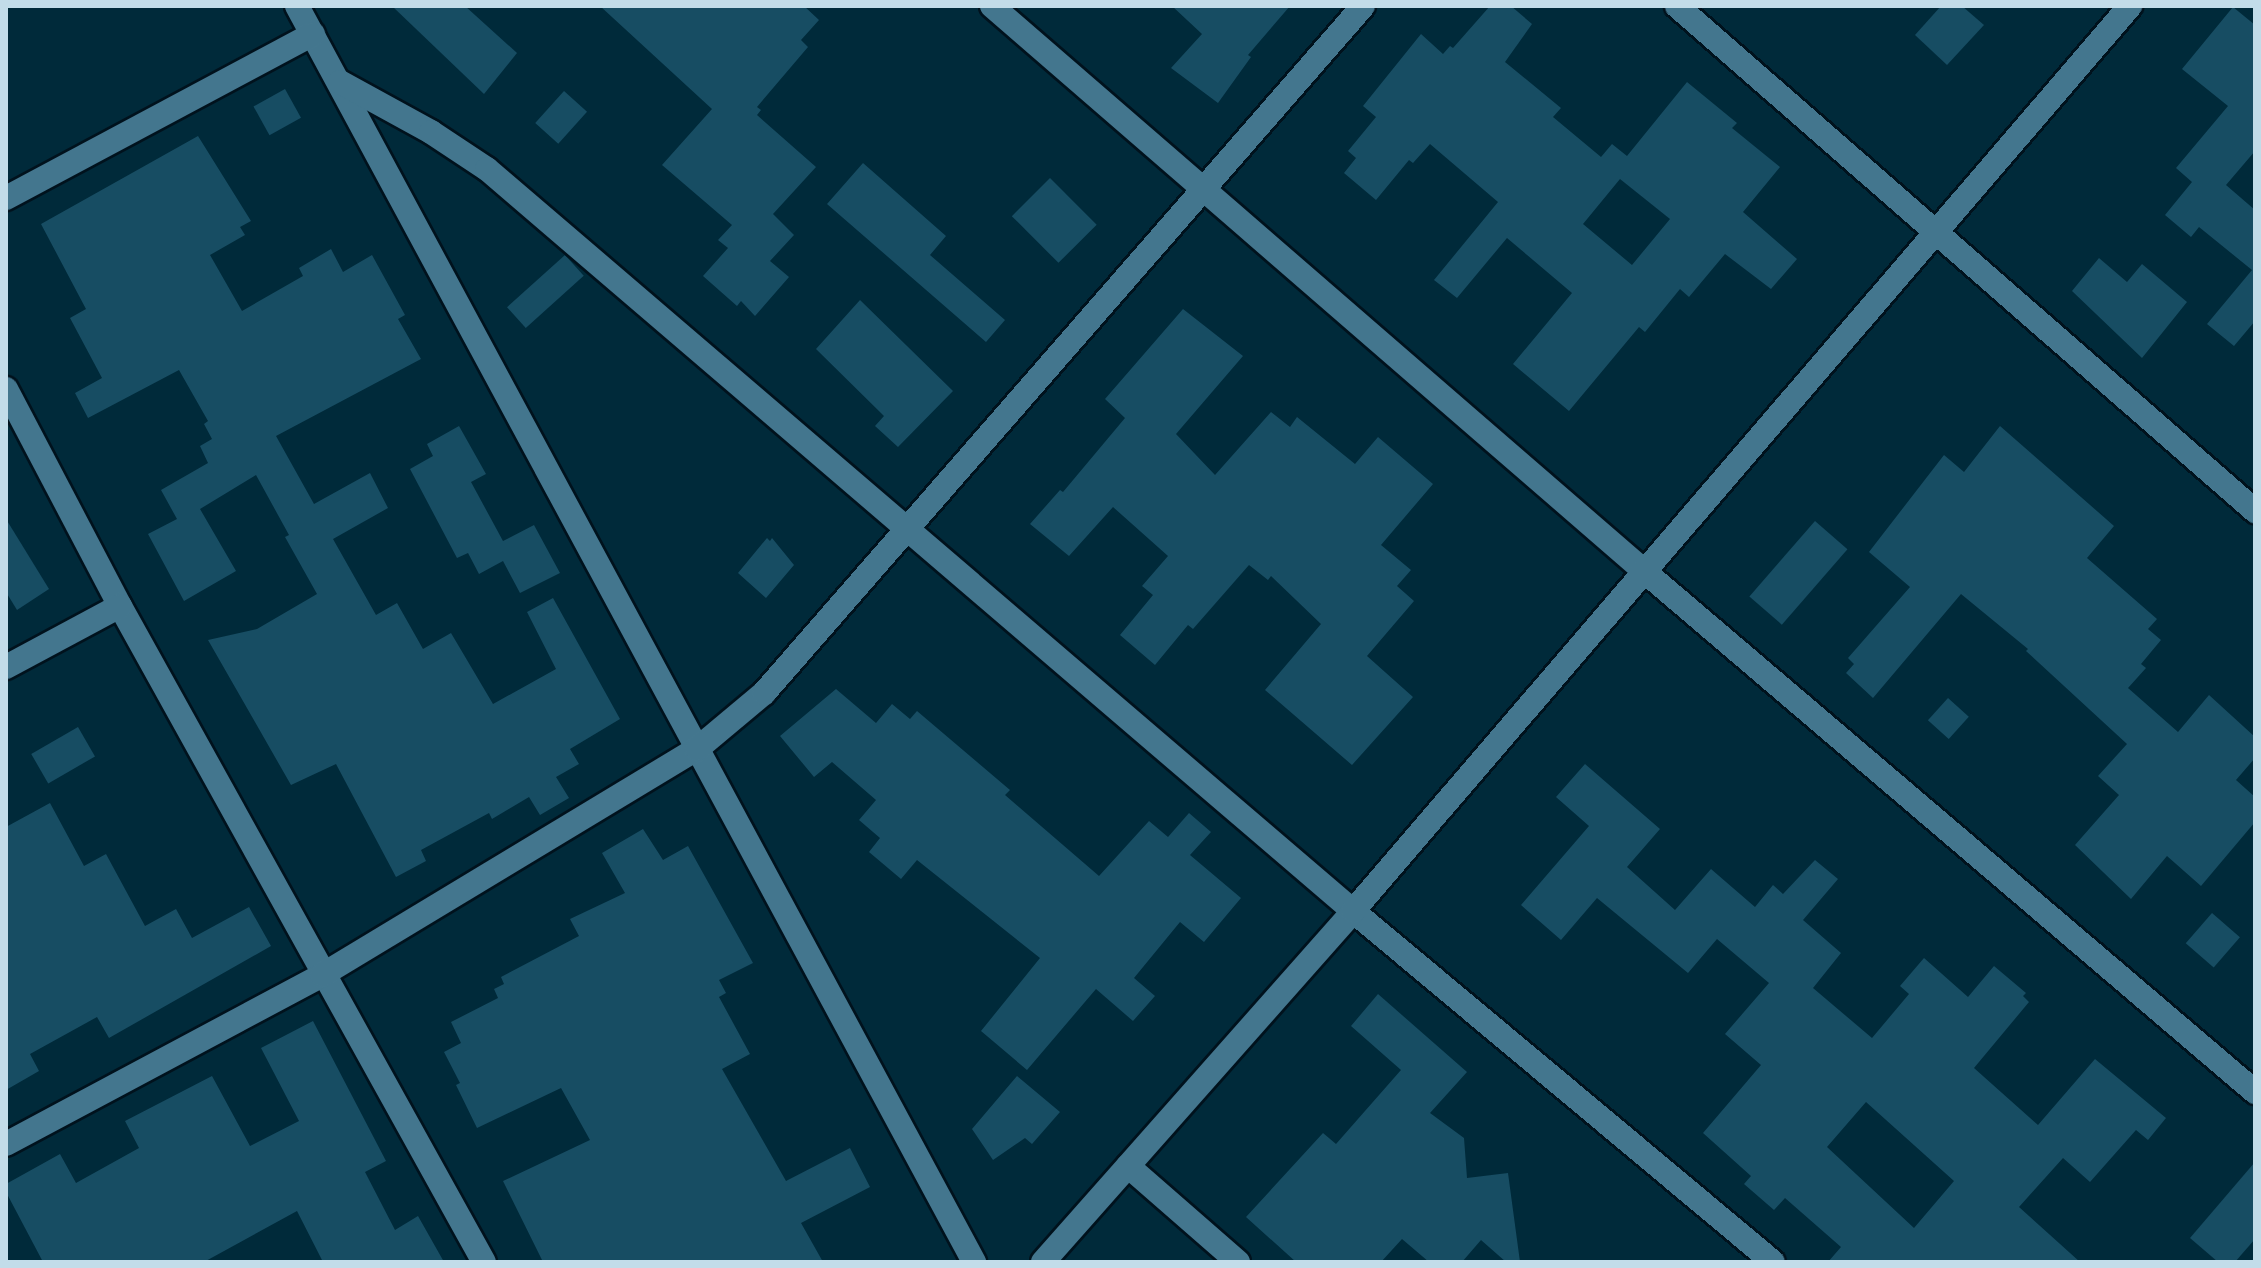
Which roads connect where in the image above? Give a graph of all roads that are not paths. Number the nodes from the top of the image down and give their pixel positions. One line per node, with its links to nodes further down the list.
1 (297, 6): 6 (street)
2 (992, 6): 8 (street)
3 (1363, 6): 8 (street)
4 (1677, 6): 10 (street)
5 (2130, 6): 10 (street)
6 (313, 34): 7 (street); 9 (street)
7 (340, 82): 13 (street); 17 (street)
8 (1201, 188): 13 (street); 14 (street)
9 (6, 198)
10 (1934, 234): 12 (street); 14 (street)
11 (6, 389): 15 (street)
12 (2255, 511)
13 (907, 532): 17 (street); 18 (street)
14 (1644, 571): 18 (street); 20 (street)
15 (120, 606): 16 (street); 19 (street)
16 (6, 667)
17 (697, 749): 19 (street); 24 (street)
18 (1353, 911): 22 (street); 27 (street)
19 (322, 975): 21 (street); 23 (street)
20 (2255, 1092)
21 (6, 1144)
22 (1128, 1166): 25 (street); 26 (street)
23 (484, 1262)
24 (974, 1262)
25 (1043, 1262)
26 (1238, 1262)
27 (1773, 1262)

